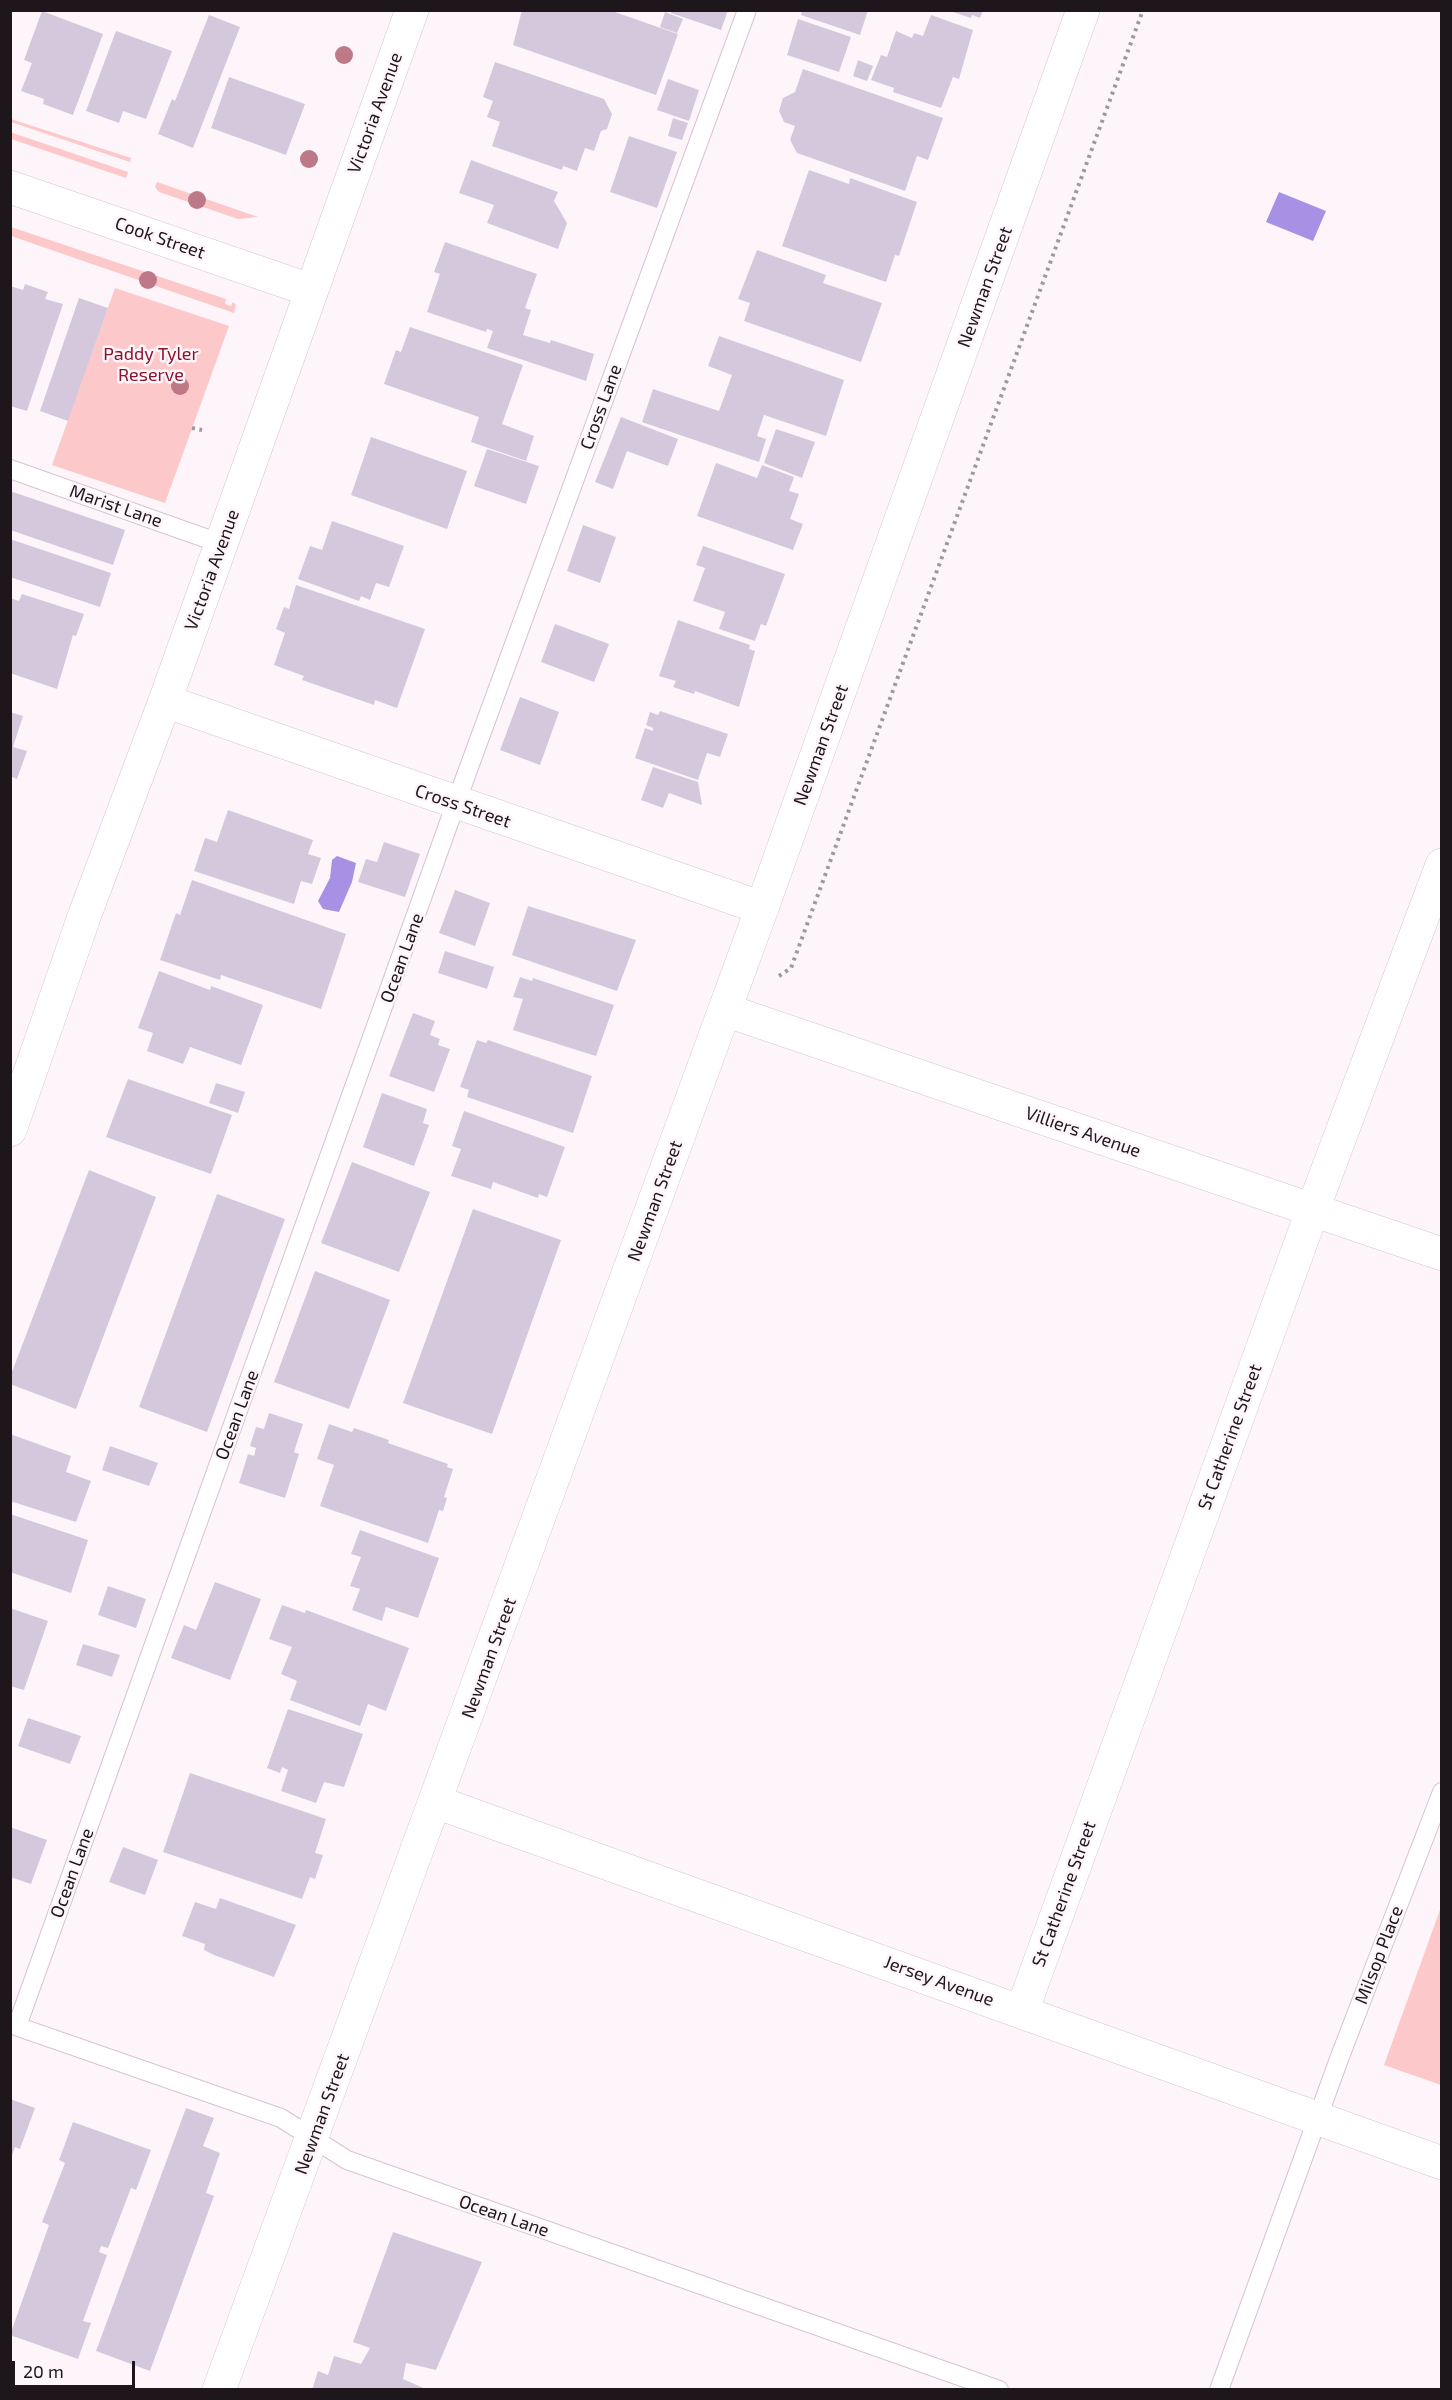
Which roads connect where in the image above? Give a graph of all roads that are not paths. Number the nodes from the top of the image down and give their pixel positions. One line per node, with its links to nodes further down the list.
1 (412, 10): 5 (street, Victoria Avenue)
2 (747, 10): 9 (lane, Cross Lane)
3 (1083, 10): 11 (street, Newman Street)
4 (10, 187): 5 (street, Cook Street)
5 (310, 290): 7 (street, Victoria Avenue)
6 (10, 469): 7 (lane, Marist Lane)
7 (222, 544): 8 (street, Victoria Avenue)
8 (165, 701): 9 (street, Cross Street); 13 (street, Victoria Avenue)
9 (458, 804): 11 (street, Cross Street); 19 (lane, Ocean Lane)
10 (1442, 865): 14 (street, St Catherine Street)
11 (762, 908): 12 (street, Newman Street)
12 (725, 1010): 14 (street, Villiers Avenue); 17 (street, Newman Street)
13 (10, 1130)
14 (1313, 1209): 15 (street, Villiers Avenue); 18 (street, St Catherine Street)
15 (1442, 1254)
16 (1442, 1792): 20 (lane, Milsop Place)
17 (436, 1802): 18 (street, Jersey Avenue); 21 (street, Newman Street)
18 (1022, 2011): 20 (street, Jersey Avenue)
19 (14, 2025): 21 (lane, Ocean Lane)
20 (1318, 2118): 22 (street, Jersey Avenue); 25 (lane, Milsop Place)
21 (313, 2139): 23 (street, Newman Street); 24 (lane, Ocean Lane)
22 (1442, 2163)
23 (219, 2390)
24 (999, 2390)
25 (1219, 2390)

